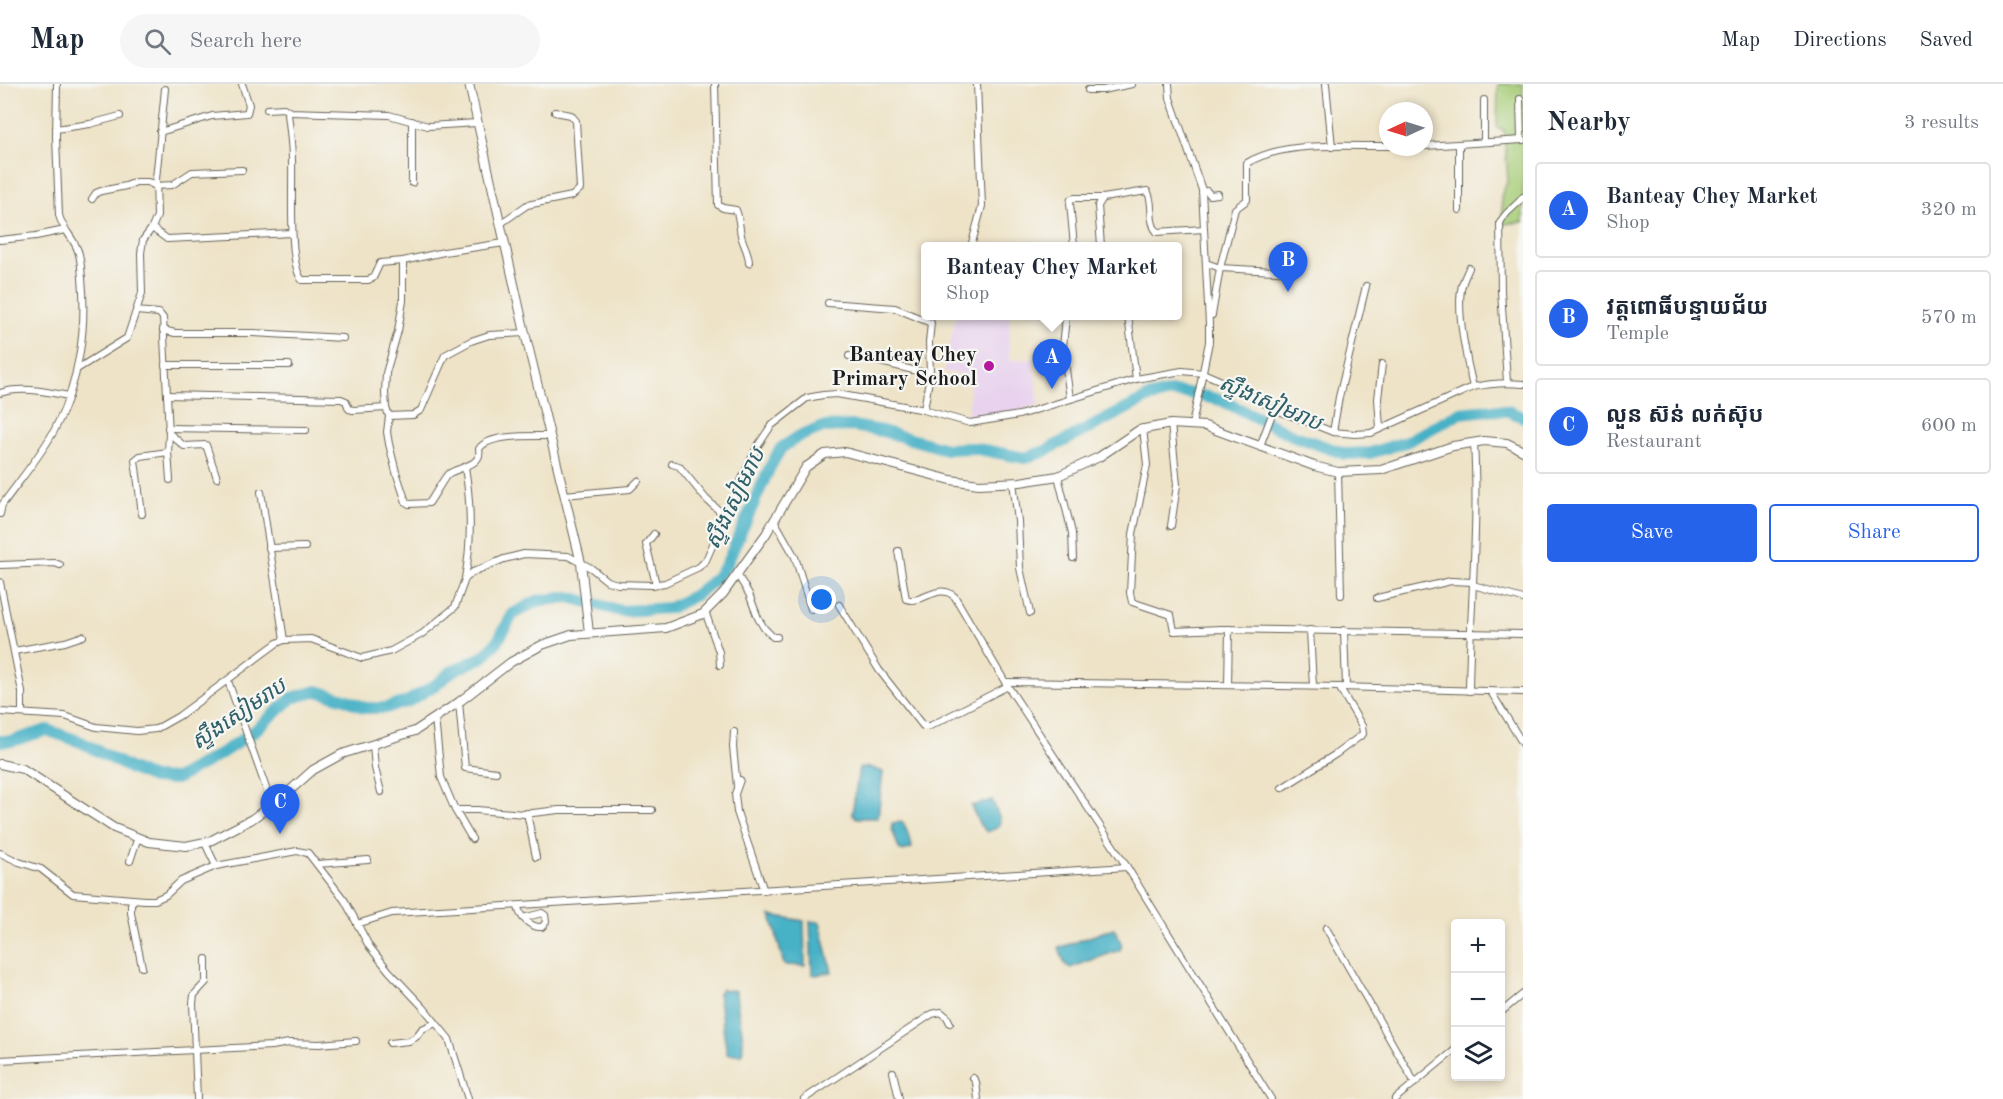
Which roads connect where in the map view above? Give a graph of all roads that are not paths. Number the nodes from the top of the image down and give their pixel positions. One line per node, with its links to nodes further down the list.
1 (57, 84): 19 (street)
2 (242, 84): 20 (street)
3 (469, 84): 18 (street)
4 (715, 84): 47 (street)
5 (977, 84): 42 (street)
6 (1132, 84): 10 (street)
7 (1169, 84): 30 (street)
8 (1326, 84): 26 (street)
9 (165, 89): 20 (street)
10 (1088, 90)
11 (1520, 99): 21 (street)
12 (1484, 100): 22 (street)
13 (267, 109): 14 (street)
14 (290, 112): 17 (street); 40 (street)
15 (555, 112): 36 (street)
16 (120, 116): 19 (street)
17 (412, 121): 18 (street); 28 (street)
18 (477, 123): 36 (street)
19 (56, 129): 39 (street)
20 (160, 132): 29 (street)
21 (1522, 140): 22 (street)
22 (1484, 142): 23 (street)
23 (1459, 144): 24 (street); 35 (street)
24 (1433, 145)
25 (1379, 146): 26 (street)
26 (1332, 147): 49 (street)
27 (242, 170): 29 (street)
28 (412, 183)
29 (155, 186): 34 (street); 37 (street)
30 (1202, 192): 31 (street); 38 (street)
31 (1218, 194)
32 (1523, 197): 71 (street)
33 (1103, 198): 38 (street); 43 (street); 44 (street)
34 (92, 199)
35 (1459, 210)
36 (500, 224): 45 (street)
37 (152, 228): 40 (street); 54 (street)
38 (1204, 229): 48 (street)
39 (65, 230): 41 (street); 67 (street)
40 (292, 232): 46 (street)
41 (0, 240)
42 (972, 242)
43 (1074, 242)
44 (1101, 242)
45 (504, 243): 46 (street); 61 (street)
46 (403, 261): 78 (street)
47 (749, 263)
48 (1206, 263): 49 (street); 59 (street)
49 (1220, 268): 51 (street); 59 (street)
50 (1469, 268): 73 (street)
51 (1294, 272)
52 (1366, 286): 88 (street)
53 (828, 303): 55 (street)
54 (136, 311): 60 (street); 67 (street)
55 (921, 318)
56 (927, 320): 69 (street)
57 (1066, 320): 77 (street)
58 (1129, 320): 70 (street)
59 (1209, 324): 68 (street)
60 (163, 330): 62 (street); 65 (street)
61 (525, 333): 81 (street); 89 (street)
62 (343, 338)
63 (849, 356): 69 (street)
64 (1382, 364): 85 (street)
65 (165, 365): 66 (street); 75 (street)
66 (289, 365)
67 (77, 369): 76 (street)
68 (1203, 373): 70 (street); 80 (street); 83 (street)
69 (930, 374): 79 (street)
70 (1136, 379): 77 (street)
71 (1507, 382): 72 (street); 73 (street)
72 (1523, 384)
73 (1473, 387): 85 (street)
74 (0, 393): 76 (street)
75 (167, 395): 78 (street); 86 (street)
76 (69, 396): 104 (street)
77 (1070, 399): 79 (street)
78 (386, 408): 81 (street)
79 (924, 410): 106 (street)
80 (1273, 412): 88 (street); 91 (street)
81 (389, 416): 95 (street)
82 (1171, 424): 83 (street); 84 (street); 108 (street)
83 (1192, 425): 91 (street)
84 (1143, 428): 97 (street); 129 (street)
85 (1380, 428): 88 (street)
86 (168, 430): 87 (street); 93 (street); 98 (street)
87 (306, 430)
88 (1333, 432)
89 (550, 436): 95 (street); 103 (street)
90 (1474, 443): 92 (street); 96 (street); 120 (street)
91 (1260, 446): 96 (street)
92 (1523, 451)
93 (168, 452): 99 (street); 105 (street)
94 (672, 464): 106 (street)
95 (465, 467): 118 (street)
96 (1338, 472): 122 (street)
97 (1058, 476): 101 (street); 113 (street)
98 (218, 478)
99 (170, 480)
100 (638, 481): 103 (street)
101 (1013, 482): 107 (street); 128 (street)
102 (261, 492): 111 (street)
103 (564, 495): 116 (street)
104 (0, 514)
105 (142, 514)
106 (725, 516): 121 (street)
107 (774, 520): 117 (street); 126 (street)
108 (1172, 526)
109 (654, 534): 121 (street)
110 (305, 547): 111 (street)
111 (269, 548): 137 (street)
112 (898, 551): 141 (street)
113 (1073, 558)
114 (0, 565): 115 (street)
115 (60, 565)
116 (582, 567): 118 (street); 121 (street); 133 (street)
117 (737, 574): 127 (street); 136 (street)
118 (465, 579): 137 (street)
119 (0, 582): 138 (street)
120 (1473, 583): 123 (street); 124 (street); 132 (street)
121 (656, 584)
122 (1341, 595)
123 (1377, 598)
124 (1523, 599)
125 (839, 605): 141 (street)
126 (811, 609)
127 (705, 611): 133 (street); 139 (street)
128 (1030, 613)
129 (1229, 629): 130 (street); 142 (street)
130 (1310, 630): 131 (street); 143 (street)
131 (1344, 630): 132 (street); 144 (street)
132 (1470, 632): 134 (street); 145 (street)
133 (589, 633): 148 (street)
134 (1523, 634)
135 (83, 636): 138 (street)
136 (777, 637)
137 (284, 640): 140 (street)
138 (14, 651): 150 (street)
139 (720, 665)
140 (228, 681): 150 (street); 159 (street)
141 (1007, 684): 142 (street); 172 (street)
142 (1228, 685): 143 (street)
143 (1313, 686): 144 (street)
144 (1342, 687): 145 (street); 157 (street)
145 (1469, 692): 146 (street)
146 (1491, 692): 147 (street); 153 (street)
147 (1523, 692)
148 (459, 702): 151 (street); 156 (street)
149 (0, 712): 150 (street)
150 (22, 713)
151 (435, 718): 154 (street); 160 (street)
152 (734, 732): 173 (street)
153 (1523, 744)
154 (374, 745): 158 (street); 159 (street)
155 (0, 764): 163 (street)
156 (496, 772)
157 (1282, 788)
158 (381, 792)
159 (272, 805): 165 (street)
160 (455, 810): 162 (street); 164 (street)
161 (652, 810): 162 (street)
162 (527, 813): 167 (street)
163 (138, 837): 165 (street); 169 (street)
164 (472, 839)
165 (205, 843): 171 (street)
166 (0, 853): 174 (street)
167 (536, 857)
168 (368, 860): 170 (street)
169 (129, 861)
170 (317, 864): 171 (street); 177 (street)
171 (216, 866): 174 (street)
172 (1127, 867): 173 (street); 198 (street)
173 (764, 891): 175 (street)
174 (134, 900): 180 (street)
175 (518, 906): 176 (street); 177 (street)
176 (523, 918)
177 (357, 924): 183 (street)
178 (1326, 928): 192 (street)
179 (206, 959): 187 (street)
180 (142, 967)
181 (1523, 994): 182 (street)
182 (1505, 1009)
183 (436, 1023): 186 (street); 194 (street)
184 (950, 1023): 195 (street)
185 (356, 1041): 187 (street)
186 (390, 1043)
187 (195, 1049): 189 (street); 193 (street)
188 (1451, 1052): 192 (street)
189 (0, 1060)
190 (893, 1072): 196 (street)
191 (973, 1078): 197 (street)
192 (1414, 1083): 199 (street)
193 (197, 1099)
194 (468, 1099)
195 (804, 1099)
196 (899, 1099)
197 (978, 1099)
198 (1271, 1099)
199 (1395, 1099)

